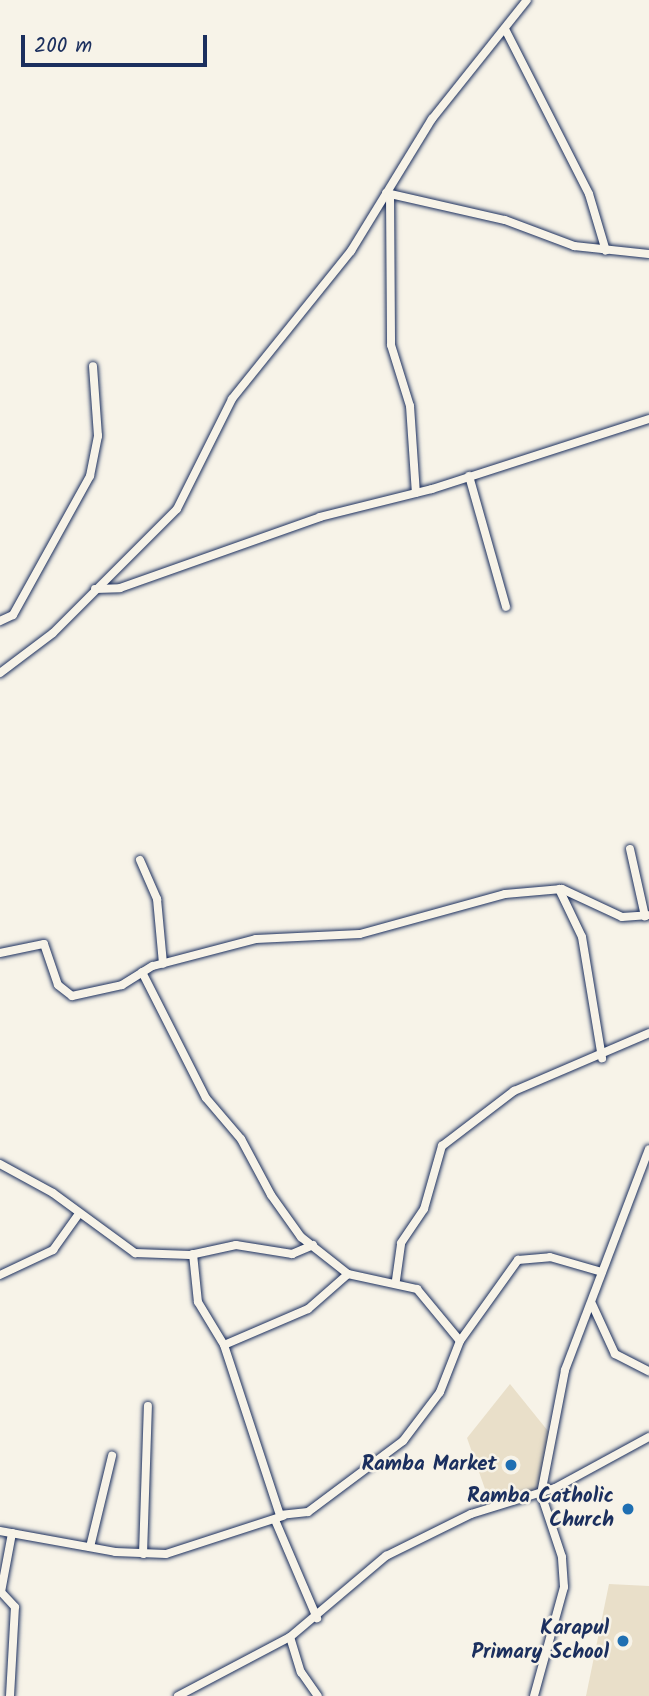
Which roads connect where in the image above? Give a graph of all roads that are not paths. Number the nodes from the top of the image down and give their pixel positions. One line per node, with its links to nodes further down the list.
1 (527, 0): 2 (street)
2 (505, 29): 3 (street); 4 (street)
3 (388, 194): 4 (street); 9 (street); 10 (street)
4 (606, 251): 5 (street)
5 (649, 254)
6 (93, 366): 12 (street)
7 (649, 419): 8 (street)
8 (468, 476): 9 (street); 11 (street)
9 (416, 494): 10 (street)
10 (95, 589): 13 (street)
11 (506, 607)
12 (0, 621)
13 (0, 673)
14 (631, 849): 17 (street)
15 (140, 860): 19 (street)
16 (559, 889): 17 (street); 19 (street); 22 (street)
17 (647, 915)
18 (0, 953): 20 (street)
19 (163, 964): 20 (street)
20 (142, 972): 26 (street)
21 (649, 1032): 22 (street)
22 (601, 1058): 31 (street)
23 (649, 1149): 28 (street)
24 (0, 1164): 25 (street)
25 (78, 1215): 27 (street); 30 (street)
26 (313, 1245): 27 (street); 29 (street)
27 (193, 1254): 34 (street)
28 (601, 1272): 32 (street); 33 (street)
29 (348, 1273): 31 (street); 34 (street)
30 (0, 1275)
31 (396, 1280): 33 (street)
32 (593, 1304): 35 (street); 39 (street)
33 (460, 1341): 40 (street)
34 (224, 1345): 40 (street)
35 (649, 1371)
36 (148, 1406): 44 (street)
37 (649, 1437): 39 (street)
38 (112, 1456): 43 (street)
39 (541, 1494): 45 (street); 50 (street)
40 (279, 1518): 44 (street); 45 (street)
41 (0, 1531): 42 (street)
42 (12, 1533): 43 (street); 47 (street)
43 (90, 1548): 44 (street)
44 (143, 1555)
45 (317, 1618): 46 (street)
46 (290, 1637): 48 (street); 49 (street)
47 (10, 1696)
48 (178, 1696)
49 (318, 1696)
50 (534, 1696)

